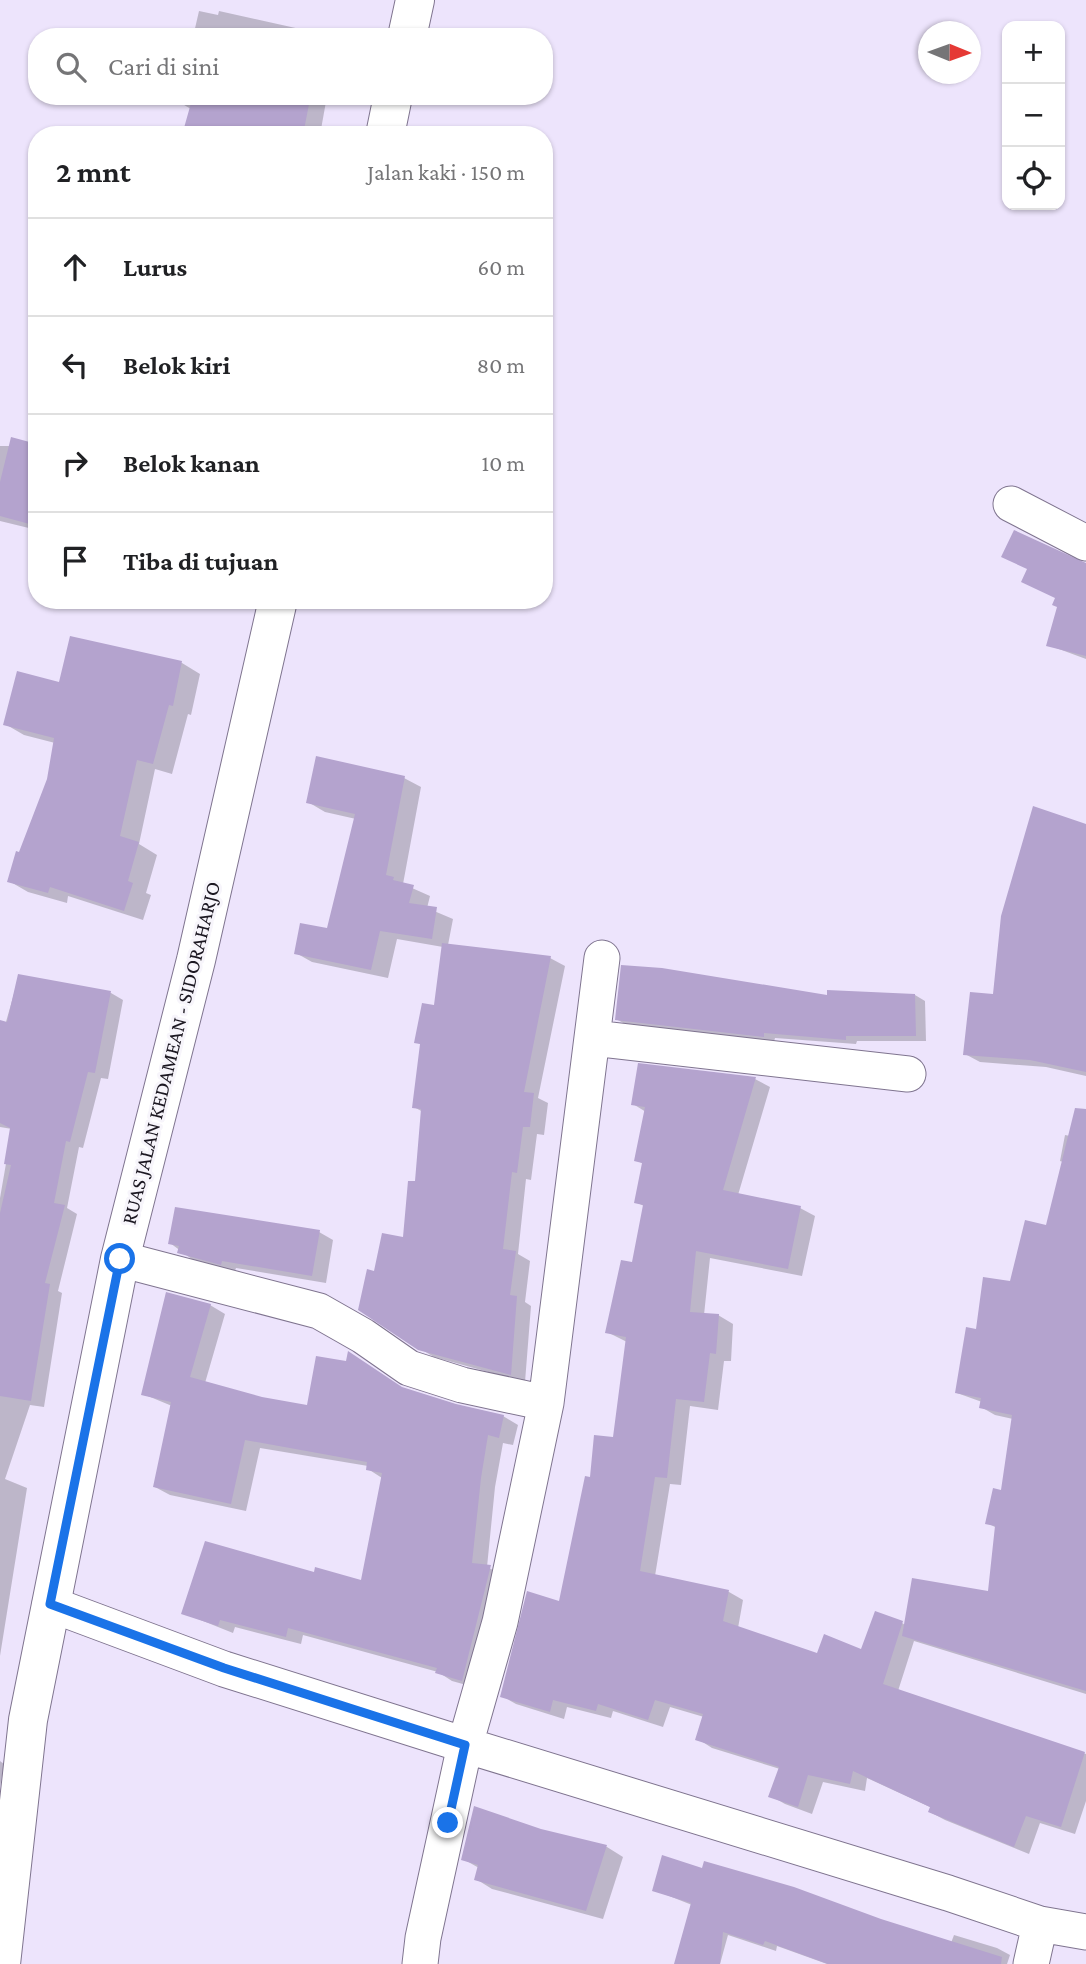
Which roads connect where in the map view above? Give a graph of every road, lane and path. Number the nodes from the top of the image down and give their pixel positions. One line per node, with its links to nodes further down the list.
1 (415, 0): 2 (main road)
2 (409, 28)
3 (391, 105): 4 (main road)
4 (386, 126)
5 (1011, 504): 6 (street)
6 (1086, 543)
7 (276, 609): 11 (main road, RUAS JALAN KEDAMEAN - SIDORAHARJO)
8 (602, 958): 9 (street)
9 (593, 1038): 10 (street); 12 (street)
10 (908, 1074)
11 (120, 1259): 12 (street); 13 (main road, RUAS JALAN KEDAMEAN - SIDORAHARJO)
12 (546, 1403): 14 (street)
13 (50, 1604): 14 (street); 17 (main road, RUAS JALAN KEDAMEAN - SIDORAHARJO)
14 (465, 1745): 15 (street); 18 (street)
15 (1040, 1924): 16 (street); 19 (street)
16 (1086, 1932)
17 (1, 1964)
18 (420, 1964)
19 (1031, 1964)

